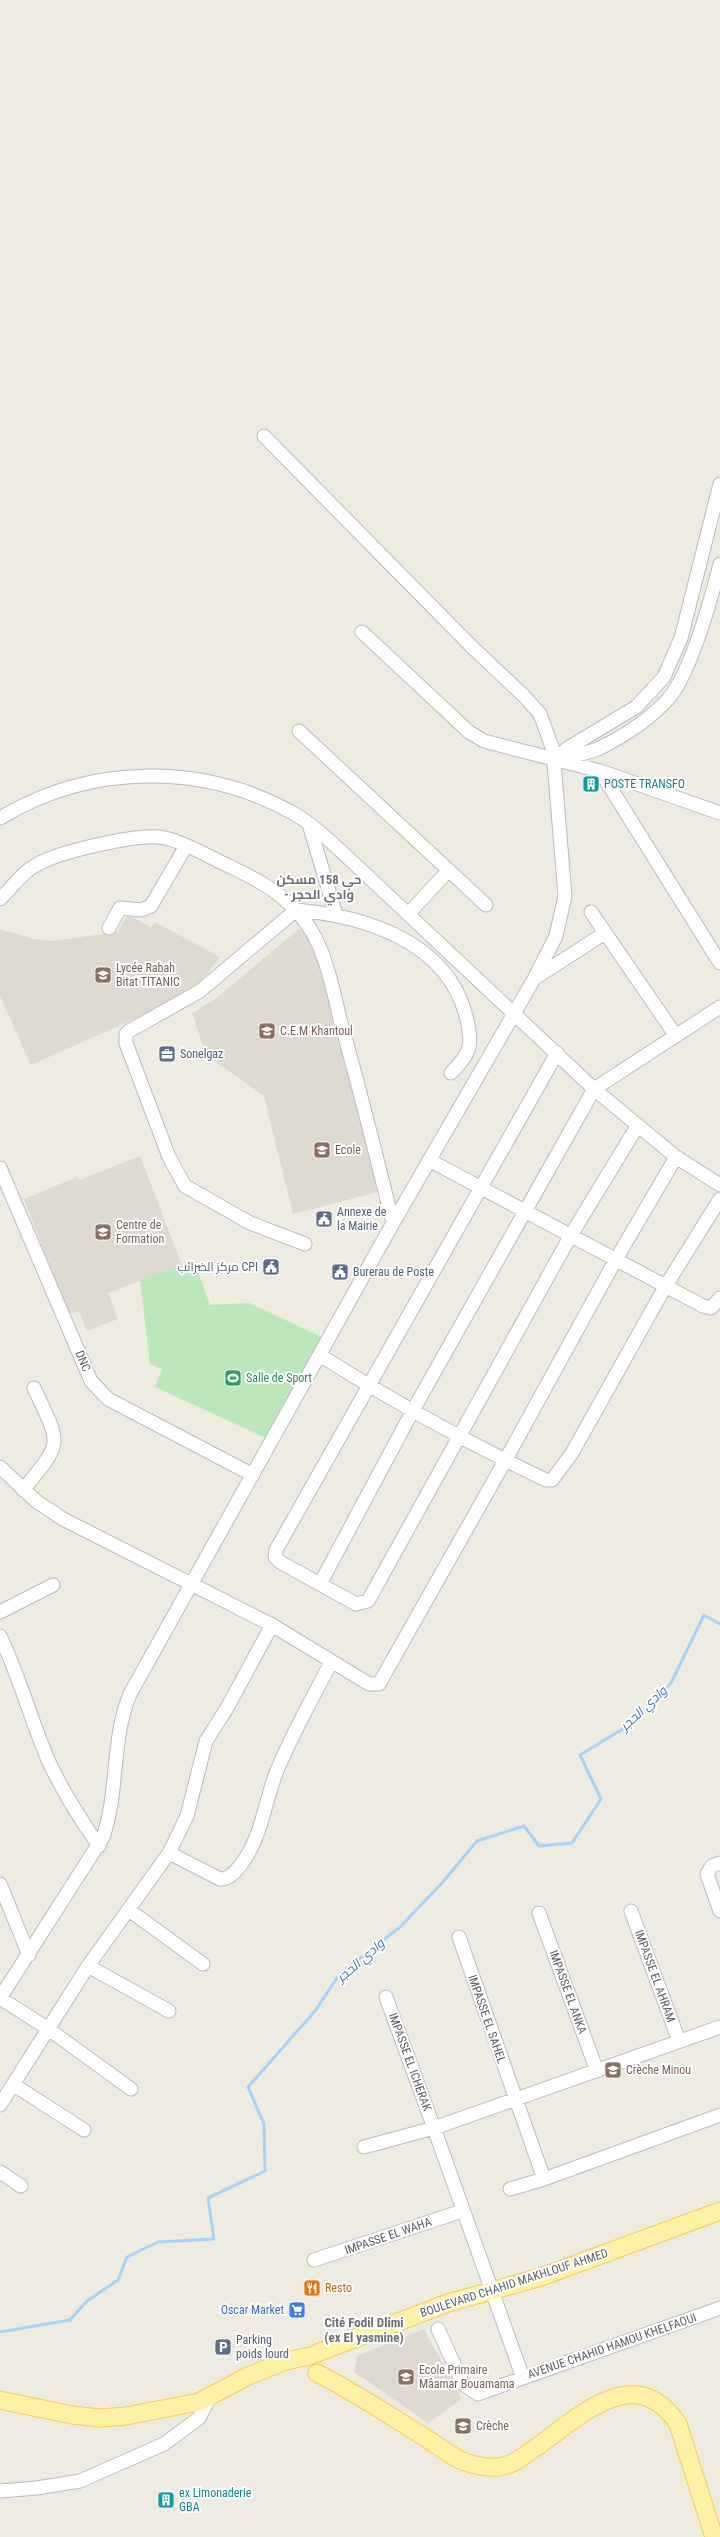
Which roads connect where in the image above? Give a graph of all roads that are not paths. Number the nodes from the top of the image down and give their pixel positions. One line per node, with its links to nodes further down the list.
1 (264, 436): 7 (street)
2 (720, 484): 7 (street)
3 (720, 564): 4 (street)
4 (715, 600): 7 (street)
5 (362, 632): 7 (street)
6 (299, 731): 13 (street)
7 (554, 760): 8 (street); 23 (street)
8 (600, 771): 9 (street); 22 (street)
9 (720, 813)
10 (0, 818): 11 (street)
11 (309, 824): 18 (street); 19 (street)
12 (186, 846): 14 (street); 16 (street); 20 (street)
13 (449, 870): 15 (street); 18 (street)
14 (0, 900)
15 (486, 905)
16 (296, 910): 19 (street); 38 (street); 40 (street)
17 (591, 912): 21 (street)
18 (409, 913): 25 (street)
19 (336, 916): 28 (street)
20 (109, 928)
21 (605, 933): 23 (street); 26 (street)
22 (720, 963)
23 (534, 979): 25 (street)
24 (720, 1007): 26 (street)
25 (514, 1011): 27 (street); 32 (street)
26 (676, 1036): 29 (street)
27 (557, 1053): 29 (street); 35 (street)
28 (451, 1073)
29 (594, 1089): 30 (street); 37 (street)
30 (638, 1125): 31 (street); 39 (street)
31 (676, 1156): 34 (street); 41 (street)
32 (428, 1160): 35 (street); 38 (street)
33 (0, 1168): 51 (street, DNC)
34 (720, 1185)
35 (482, 1189): 37 (street); 45 (street)
36 (720, 1199): 42 (street)
37 (524, 1212): 39 (street); 47 (street)
38 (393, 1223): 44 (street)
39 (571, 1235): 41 (street); 48 (street)
40 (305, 1244)
41 (614, 1260): 42 (street); 49 (street)
42 (665, 1288): 43 (street); 49 (street)
43 (720, 1298)
44 (320, 1356): 45 (street); 51 (street)
45 (367, 1385): 47 (street); 53 (street)
46 (34, 1388): 52 (street)
47 (412, 1412): 48 (street); 53 (street)
48 (458, 1437): 49 (street); 53 (street)
49 (506, 1461): 59 (street)
50 (0, 1466): 52 (street)
51 (254, 1475): 55 (street)
52 (23, 1490): 55 (street)
53 (320, 1584)
54 (53, 1585): 56 (street)
55 (193, 1585): 57 (street); 60 (street)
56 (0, 1612)
57 (272, 1625): 59 (street); 61 (street)
58 (0, 1636): 60 (street)
59 (331, 1662): 61 (street)
60 (99, 1846): 69 (street)
61 (169, 1853): 64 (street)
62 (720, 1863): 66 (street)
63 (0, 1884): 69 (street)
64 (129, 1910): 70 (street); 71 (street)
65 (631, 1911): 77 (street, IMPASSE EL AHRAM)
66 (720, 1911)
67 (539, 1913): 78 (street, IMPASSE EL ANKA)
68 (459, 1937): 81 (street, IMPASSE EL SAHEL)
69 (29, 1955): 73 (street)
70 (204, 1964)
71 (88, 1966): 74 (street); 76 (street)
72 (386, 1997): 84 (street, IMPASSE EL ICHERAK)
73 (0, 1998): 76 (street)
74 (168, 2011)
75 (720, 2027): 77 (street)
76 (47, 2028): 79 (street); 80 (street)
77 (679, 2041): 78 (street)
78 (597, 2071): 81 (street)
79 (14, 2085): 82 (street); 85 (street)
80 (131, 2089)
81 (516, 2100): 84 (street); 88 (street, IMPASSE EL SAHEL)
82 (0, 2105)
83 (720, 2115): 88 (street)
84 (434, 2128): 86 (street); 91 (street, IMPASSE EL ICHERAK)
85 (84, 2130)
86 (364, 2147)
87 (0, 2172): 89 (street)
88 (544, 2179): 90 (street)
89 (21, 2186)
90 (510, 2189)
91 (462, 2211): 93 (street, IMPASSE EL WAHA); 94 (street, AVENUE CHAHID HAMOU KHELFAOUI)
92 (720, 2211): 94 (main road, BOULEVARD CHAHID MAKHLOUF AHMED)
93 (314, 2260)
94 (492, 2289): 97 (main road, BOULEVARD CHAHID MAKHLOUF AHMED); 98 (street, AVENUE CHAHID HAMOU KHELFAOUI)
95 (720, 2308): 98 (street, AVENUE CHAHID HAMOU KHELFAOUI)
96 (438, 2329): 98 (street)
97 (319, 2364): 99 (main road); 102 (main road)
98 (523, 2378)
99 (211, 2395): 100 (main road); 101 (street)
100 (0, 2400)
101 (0, 2491)
102 (714, 2537)

